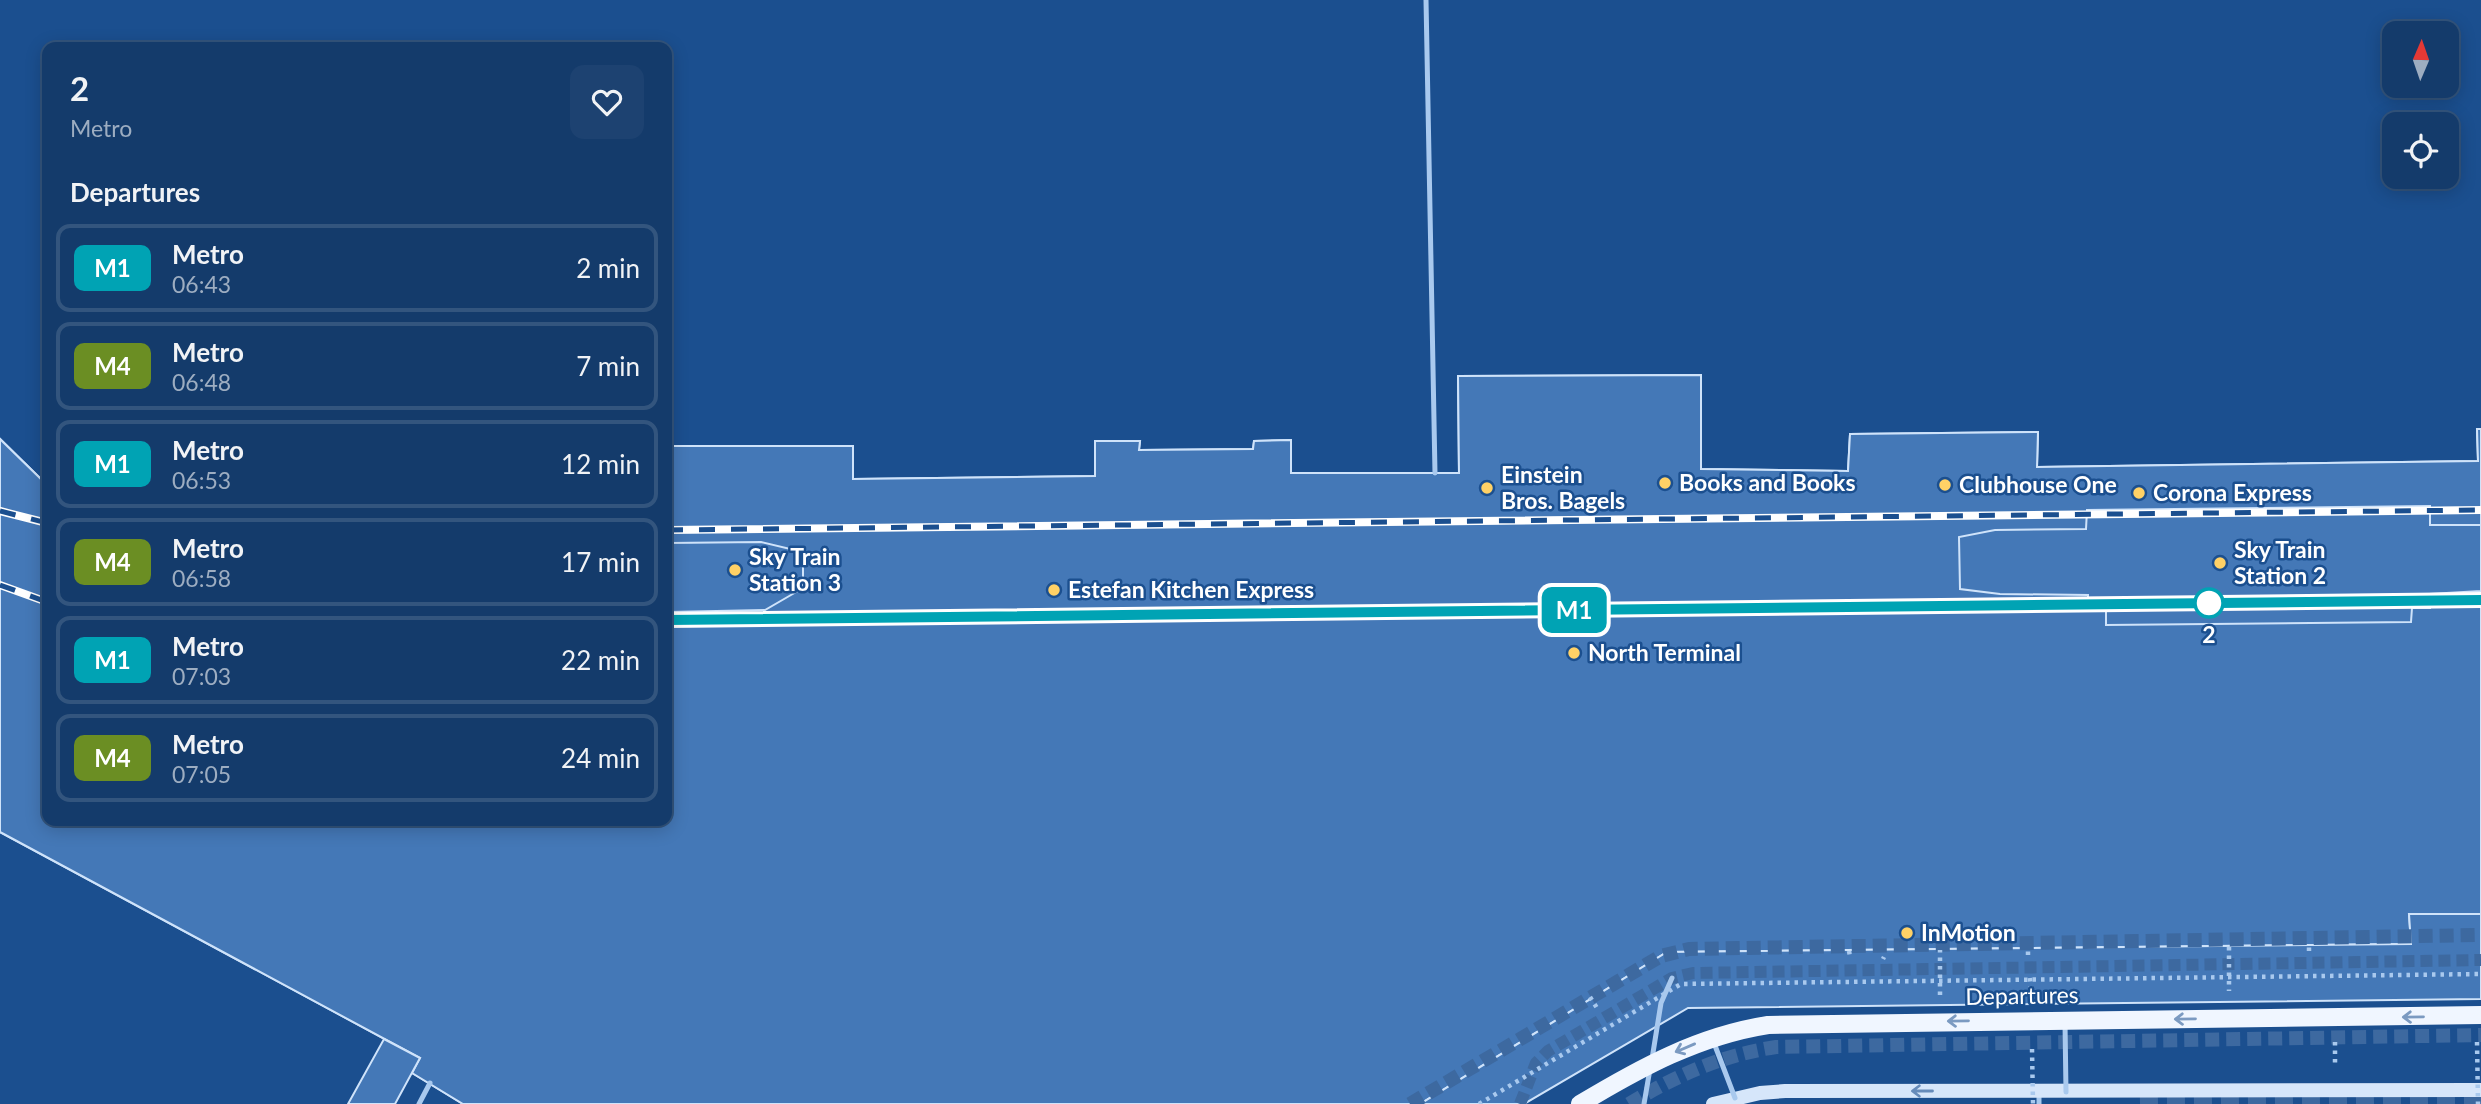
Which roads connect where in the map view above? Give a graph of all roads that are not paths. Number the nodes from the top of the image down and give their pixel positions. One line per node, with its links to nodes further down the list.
1 (1426, 0): 2 (lane)
2 (1435, 473)
3 (1672, 978): 7 (lane, bridge)
4 (2481, 1015): 5 (main road, Departures, one-way to 5, bridge)
5 (2065, 1020): 6 (main road, Departures, one-way to 6, bridge); 10 (lane, bridge)
6 (1711, 1037): 7 (main road, Departures, one-way to 7, bridge); 11 (lane, bridge)
7 (1651, 1063): 15 (main road, Departures, bridge); 16 (lane, bridge)
8 (430, 1083): 14 (lane)
9 (2481, 1090): 10 (main road)
10 (2066, 1092): 13 (main road)
11 (1735, 1098): 12 (main road); 17 (main road)
12 (1812, 1098): 13 (main road, one-way to 12)
13 (2039, 1098)
14 (419, 1104)
15 (1580, 1104)
16 (1644, 1104)
17 (1713, 1104)

